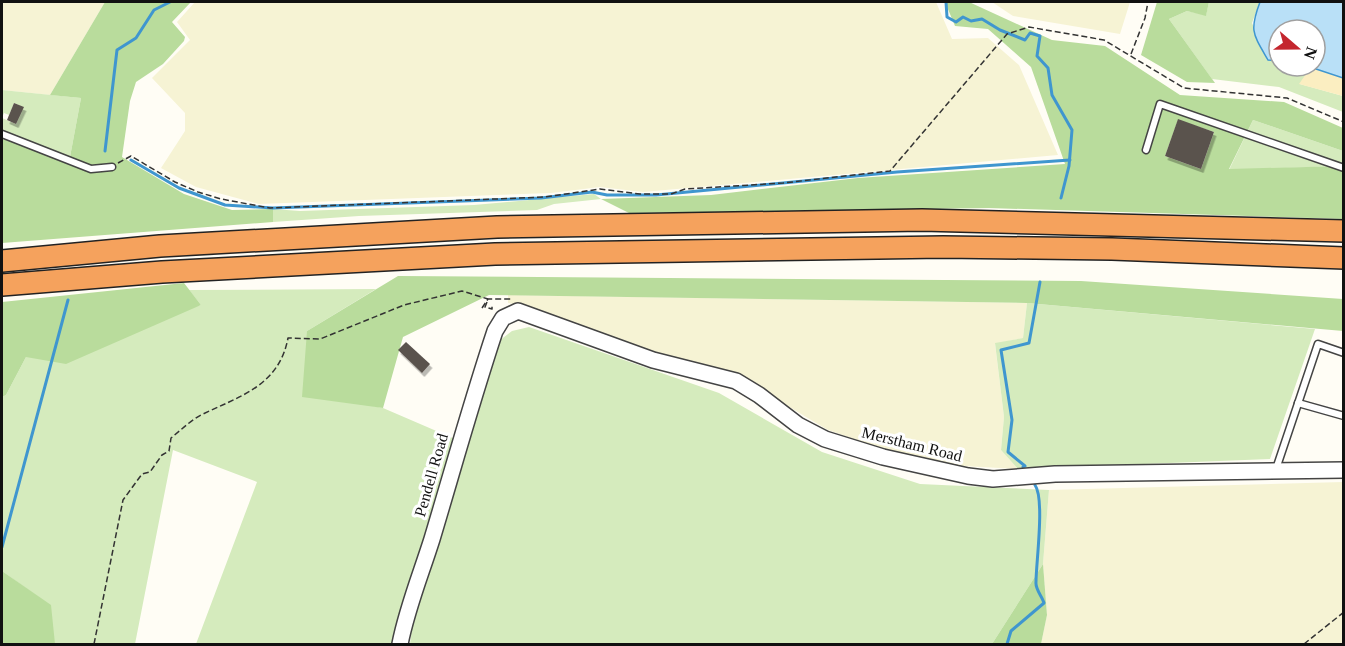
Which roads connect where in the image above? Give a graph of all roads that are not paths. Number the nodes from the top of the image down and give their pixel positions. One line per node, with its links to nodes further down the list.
1 (2, 134): 3 (lane)
2 (1146, 150): 4 (lane)
3 (112, 167)
4 (1344, 168)
5 (1344, 231): 7 (highway)
6 (1344, 258): 8 (highway)
7 (2, 261)
8 (2, 285)
9 (498, 312): 13 (street, Merstham Road); 15 (street, Pendell Road)
10 (1344, 353): 11 (lane)
11 (1298, 403): 12 (lane); 13 (lane)
12 (1344, 416)
13 (1276, 469): 14 (street, Merstham Road)
14 (1344, 470)
15 (400, 645)

